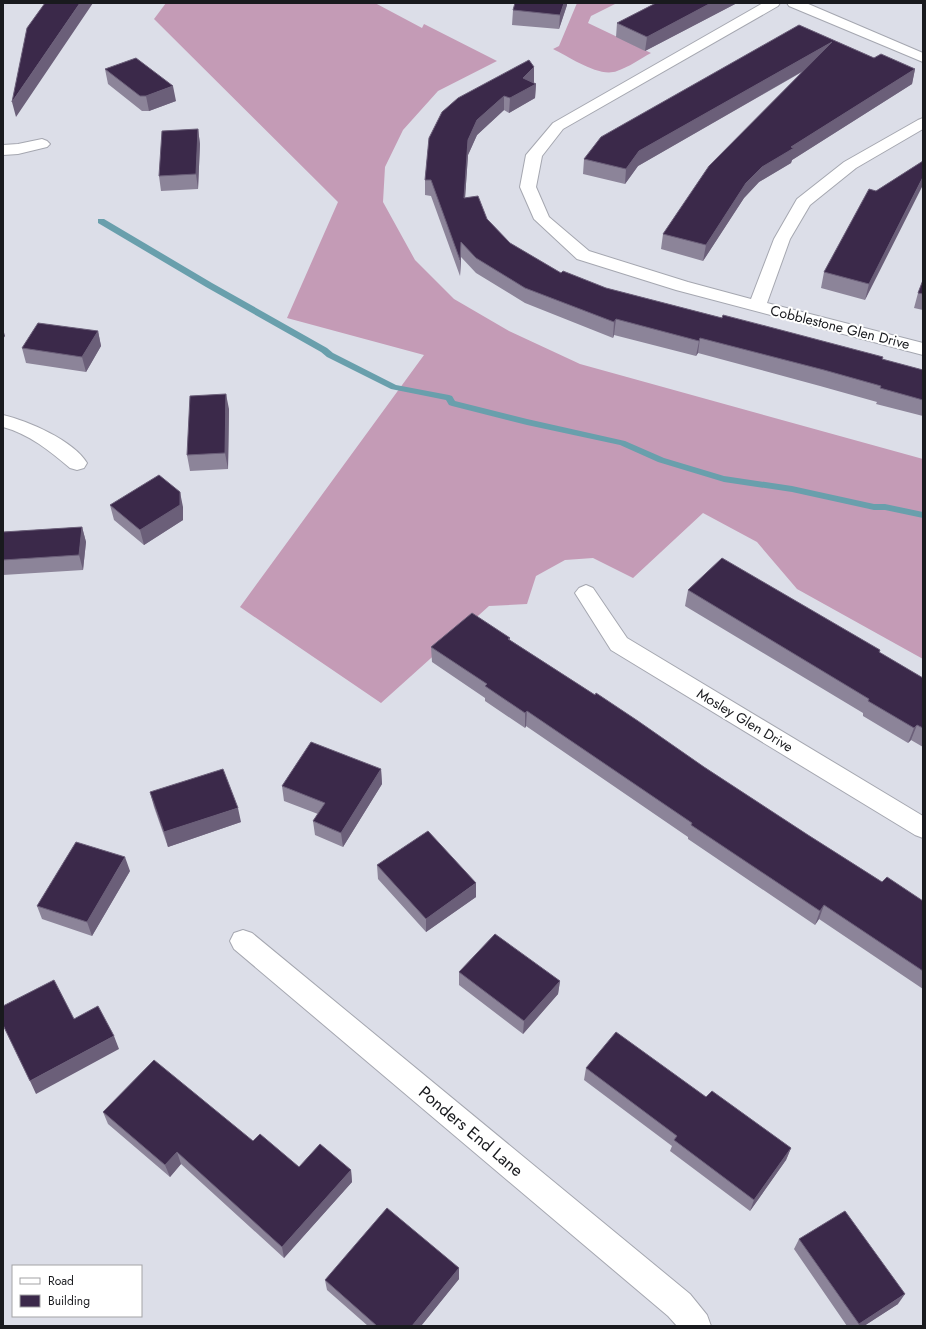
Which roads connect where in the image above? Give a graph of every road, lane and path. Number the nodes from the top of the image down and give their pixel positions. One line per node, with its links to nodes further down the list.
1 (773, 3): 7 (street, Cobblestone Glen Drive)
2 (794, 3): 3 (street)
3 (923, 58)
4 (923, 123): 7 (street)
5 (42, 144): 6 (street)
6 (3, 150)
7 (757, 306): 8 (street, Cobblestone Glen Drive)
8 (923, 348)
9 (3, 421): 10 (street)
10 (76, 463)
11 (586, 593): 12 (street, Mosley Glen Drive)
12 (923, 828)
13 (242, 941): 14 (street, Ponders End Lane)
14 (696, 1326)

